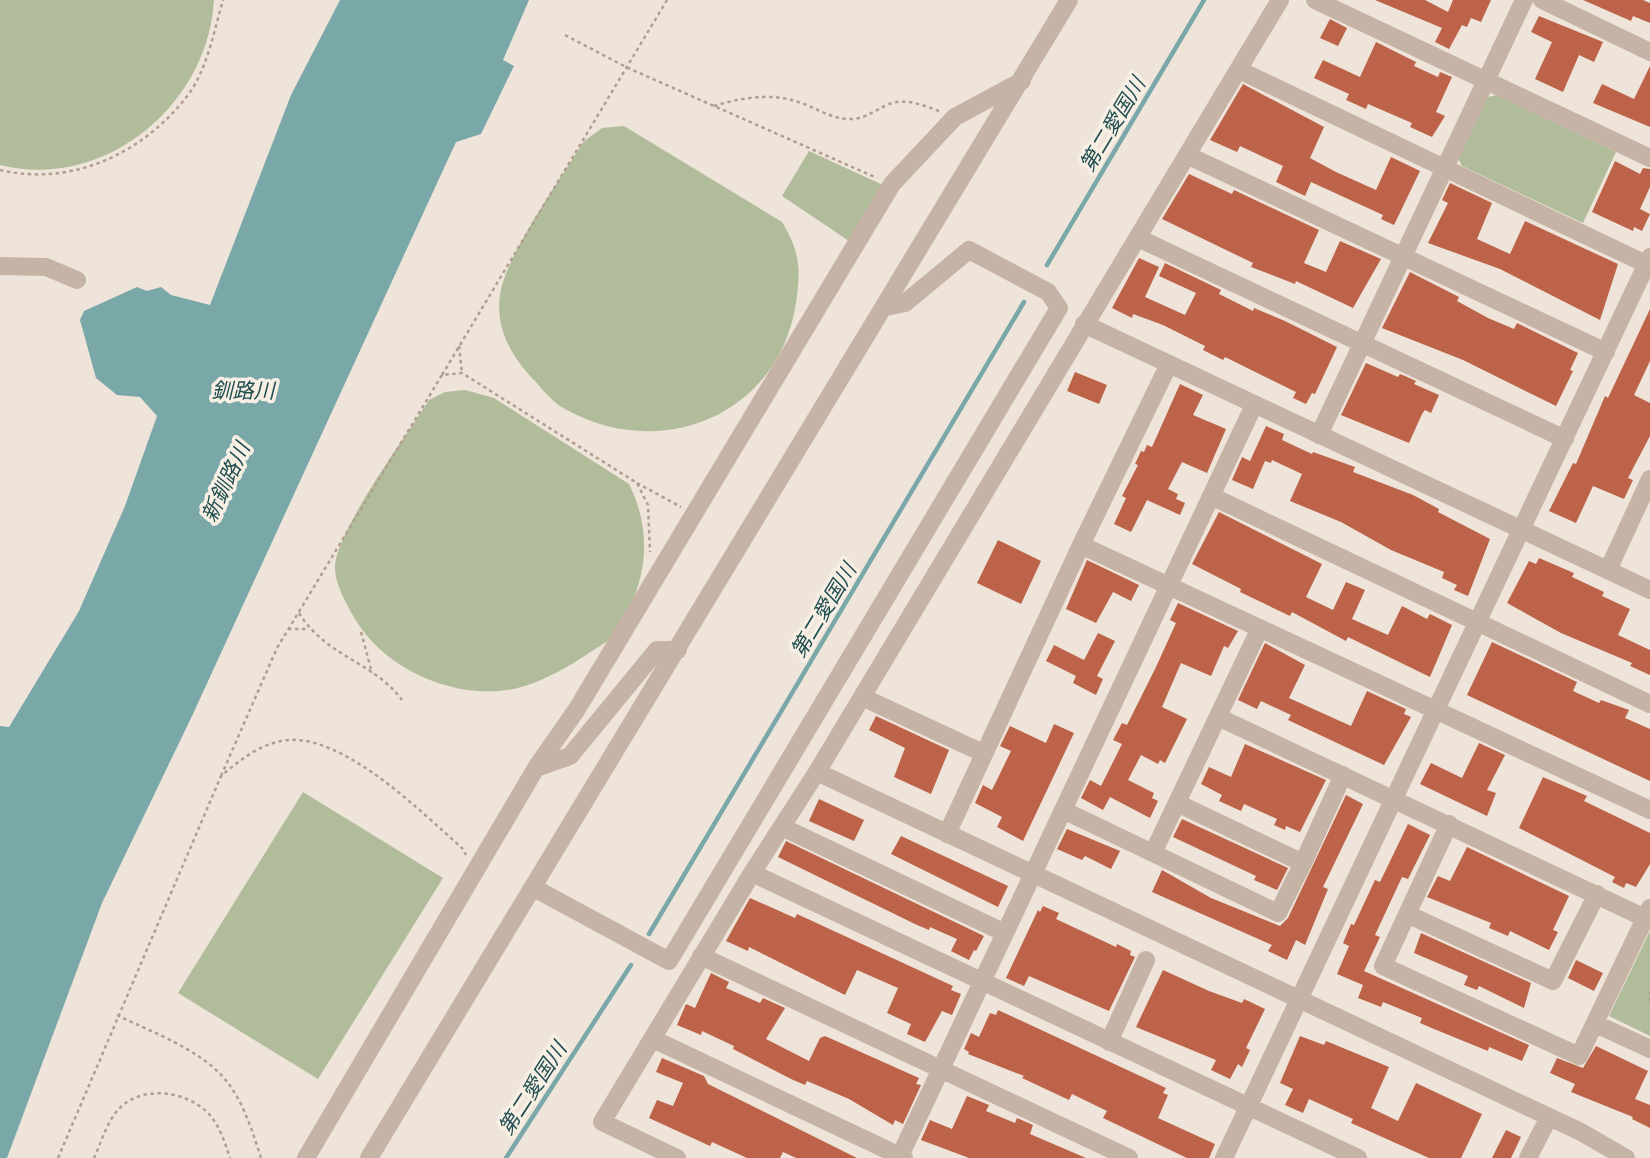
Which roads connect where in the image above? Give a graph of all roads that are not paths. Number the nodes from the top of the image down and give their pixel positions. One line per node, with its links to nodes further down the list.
1 (1069, 0): 8 (street)
2 (1280, 0): 7 (street)
3 (1315, 0): 9 (street)
4 (1524, 0): 9 (street)
5 (1542, 0): 6 (street)
6 (1650, 52)
7 (1239, 70): 10 (street); 12 (street)
8 (1022, 81): 18 (street); 41 (street)
9 (1488, 81): 11 (street); 12 (street)
10 (1187, 155): 13 (street); 14 (street)
11 (1650, 158)
12 (1444, 168): 14 (street); 15 (street)
13 (1139, 238): 19 (street); 20 (street)
14 (1402, 255): 20 (street); 21 (street)
15 (1649, 262): 21 (street)
16 (0, 266): 17 (street)
17 (77, 280)
18 (886, 307): 35 (street); 55 (street)
19 (1084, 324): 22 (street); 36 (street)
20 (1361, 344): 24 (street); 25 (street)
21 (1606, 352): 25 (street)
22 (1169, 364): 23 (street); 29 (street)
23 (1254, 405): 24 (street); 27 (street)
24 (1319, 435): 28 (street)
25 (1565, 439): 28 (street)
26 (1650, 479): 30 (street)
27 (1211, 496): 31 (street); 33 (street)
28 (1521, 530): 30 (street); 33 (street)
29 (1081, 545): 31 (street); 40 (street)
30 (1608, 570): 32 (street)
31 (1169, 585): 34 (street); 46 (street)
32 (1650, 590)
33 (1479, 621): 37 (street); 38 (street)
34 (1260, 628): 38 (street); 39 (street)
35 (678, 650): 41 (street); 55 (street)
36 (862, 697): 40 (street); 42 (street)
37 (1650, 704)
38 (1436, 710): 44 (street); 47 (street)
39 (1218, 716): 43 (street); 45 (street)
40 (983, 753): 50 (street)
41 (536, 768): 72 (street)
42 (817, 772): 49 (street); 50 (street)
43 (1343, 775): 44 (street); 52 (street)
44 (1395, 799): 48 (street); 63 (street)
45 (1177, 803): 51 (street); 52 (street)
46 (1063, 810): 51 (street); 54 (street)
47 (1650, 810)
48 (1449, 824): 56 (street); 58 (street)
49 (782, 827): 53 (street); 59 (street)
50 (947, 834): 54 (street)
51 (1153, 853): 52 (street)
52 (1303, 863)
53 (752, 873): 60 (street); 62 (street)
54 (1033, 874): 59 (street); 63 (street)
55 (534, 888): 73 (street)
56 (1597, 894): 57 (street); 58 (street)
57 (1648, 913): 64 (street)
58 (1407, 914): 64 (street)
59 (1005, 933): 62 (street)
60 (701, 956): 65 (street); 68 (street)
61 (1146, 960): 66 (street)
62 (982, 982): 66 (street); 68 (street)
63 (1298, 1001): 69 (street); 70 (street)
64 (1596, 1024): 67 (street)
65 (653, 1039): 71 (street); 74 (street)
66 (1109, 1042): 69 (street)
67 (1650, 1049)
68 (941, 1069): 71 (street); 75 (street)
69 (1248, 1107): 76 (street); 77 (street)
70 (1549, 1117): 78 (street); 79 (street)
71 (901, 1157)
72 (306, 1158)
73 (369, 1158)
74 (677, 1158)
75 (1129, 1158)
76 (1224, 1158)
77 (1357, 1158)
78 (1528, 1158)
79 (1626, 1158)

